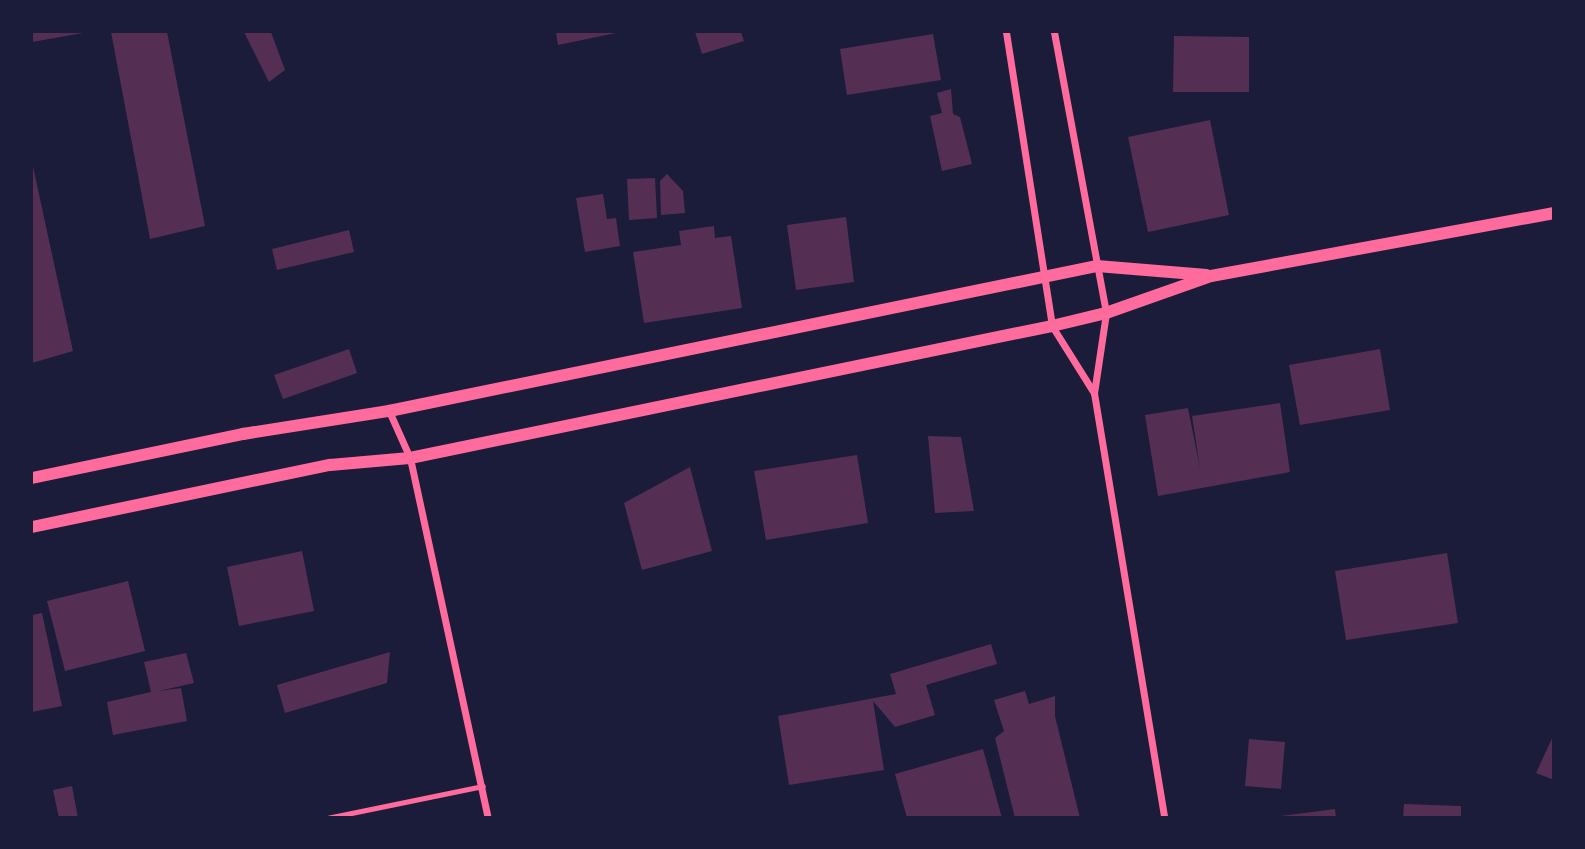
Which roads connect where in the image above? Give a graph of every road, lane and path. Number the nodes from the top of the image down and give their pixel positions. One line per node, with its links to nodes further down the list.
1 (1006, 32): 5 (street)
2 (1054, 32): 4 (street)
3 (1553, 213): 6 (street)
4 (1097, 266): 5 (street); 6 (street); 7 (street)
5 (1046, 275): 8 (street); 10 (street)
6 (1210, 276): 7 (street)
7 (1106, 313): 8 (street); 9 (street)
8 (1052, 326): 9 (street); 11 (street)
9 (1094, 393): 17 (street)
10 (389, 411): 11 (street); 12 (street)
11 (410, 458): 13 (street); 14 (street)
12 (32, 478)
13 (32, 527)
14 (483, 786): 15 (lane); 16 (street)
15 (327, 817)
16 (488, 817)
17 (1164, 817)

